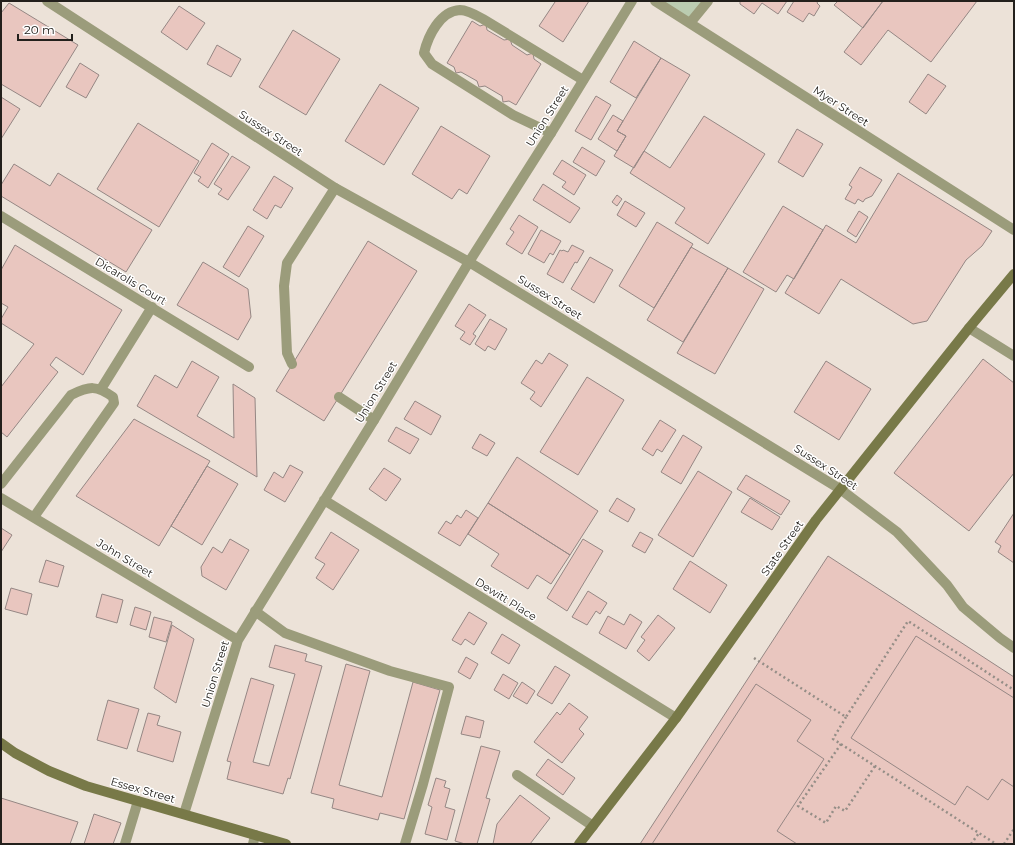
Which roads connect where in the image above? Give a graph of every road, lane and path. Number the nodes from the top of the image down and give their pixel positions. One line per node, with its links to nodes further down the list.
1 (47, 1): 8 (street, Sussex Street)
2 (632, 1): 6 (street, Union Street)
3 (655, 1): 5 (street, Myer Street)
4 (708, 1): 5 (street)
5 (690, 23): 10 (street, Myer Street)
6 (583, 80): 7 (street, Union Street); 7 (street)
7 (551, 133): 11 (street, Union Street)
8 (335, 188): 11 (street, Sussex Street); 16 (street)
9 (1, 216): 13 (street, Dicarolis Court)
10 (1014, 230)
11 (469, 262): 20 (street, Union Street); 22 (street, Sussex Street)
12 (1014, 274): 14 (street, State Street)
13 (152, 307): 17 (street, Dicarolis Court); 18 (street)
14 (969, 328): 15 (street); 22 (street, State Street)
15 (1014, 356)
16 (292, 364)
17 (249, 367)
18 (102, 389): 21 (street); 25 (street)
19 (339, 397): 20 (street)
20 (374, 420): 24 (street, Union Street)
21 (1, 484)
22 (840, 489): 28 (street, Sussex Street); 32 (street, State Street)
23 (1, 498): 25 (street, John Street)
24 (324, 500): 26 (street, Union Street); 32 (street, Dewitt Place)
25 (34, 517): 27 (street, John Street)
26 (255, 611): 27 (street, Union Street); 45 (street)
27 (238, 640): 38 (street, Union Street)
28 (1014, 648)
29 (754, 658): 31 (path)
30 (1014, 690): 31 (path)
31 (846, 717): 34 (path)
32 (676, 718): 39 (street, State Street)
33 (1, 743): 37 (street, Essex Street)
34 (840, 744): 35 (path); 35 (path)
35 (875, 766): 41 (path)
36 (517, 775): 39 (street)
37 (138, 801): 38 (street, Essex Street); 43 (street)
38 (184, 814): 42 (street, Essex Street)
39 (593, 826): 46 (street, State Street)
40 (1014, 830): 49 (path)
41 (979, 833): 47 (path); 48 (path)
42 (254, 840): 44 (street, Essex Street)
43 (124, 844)
44 (286, 844)
45 (405, 844)
46 (579, 844)
47 (971, 844)
48 (996, 844)
49 (1004, 844)

